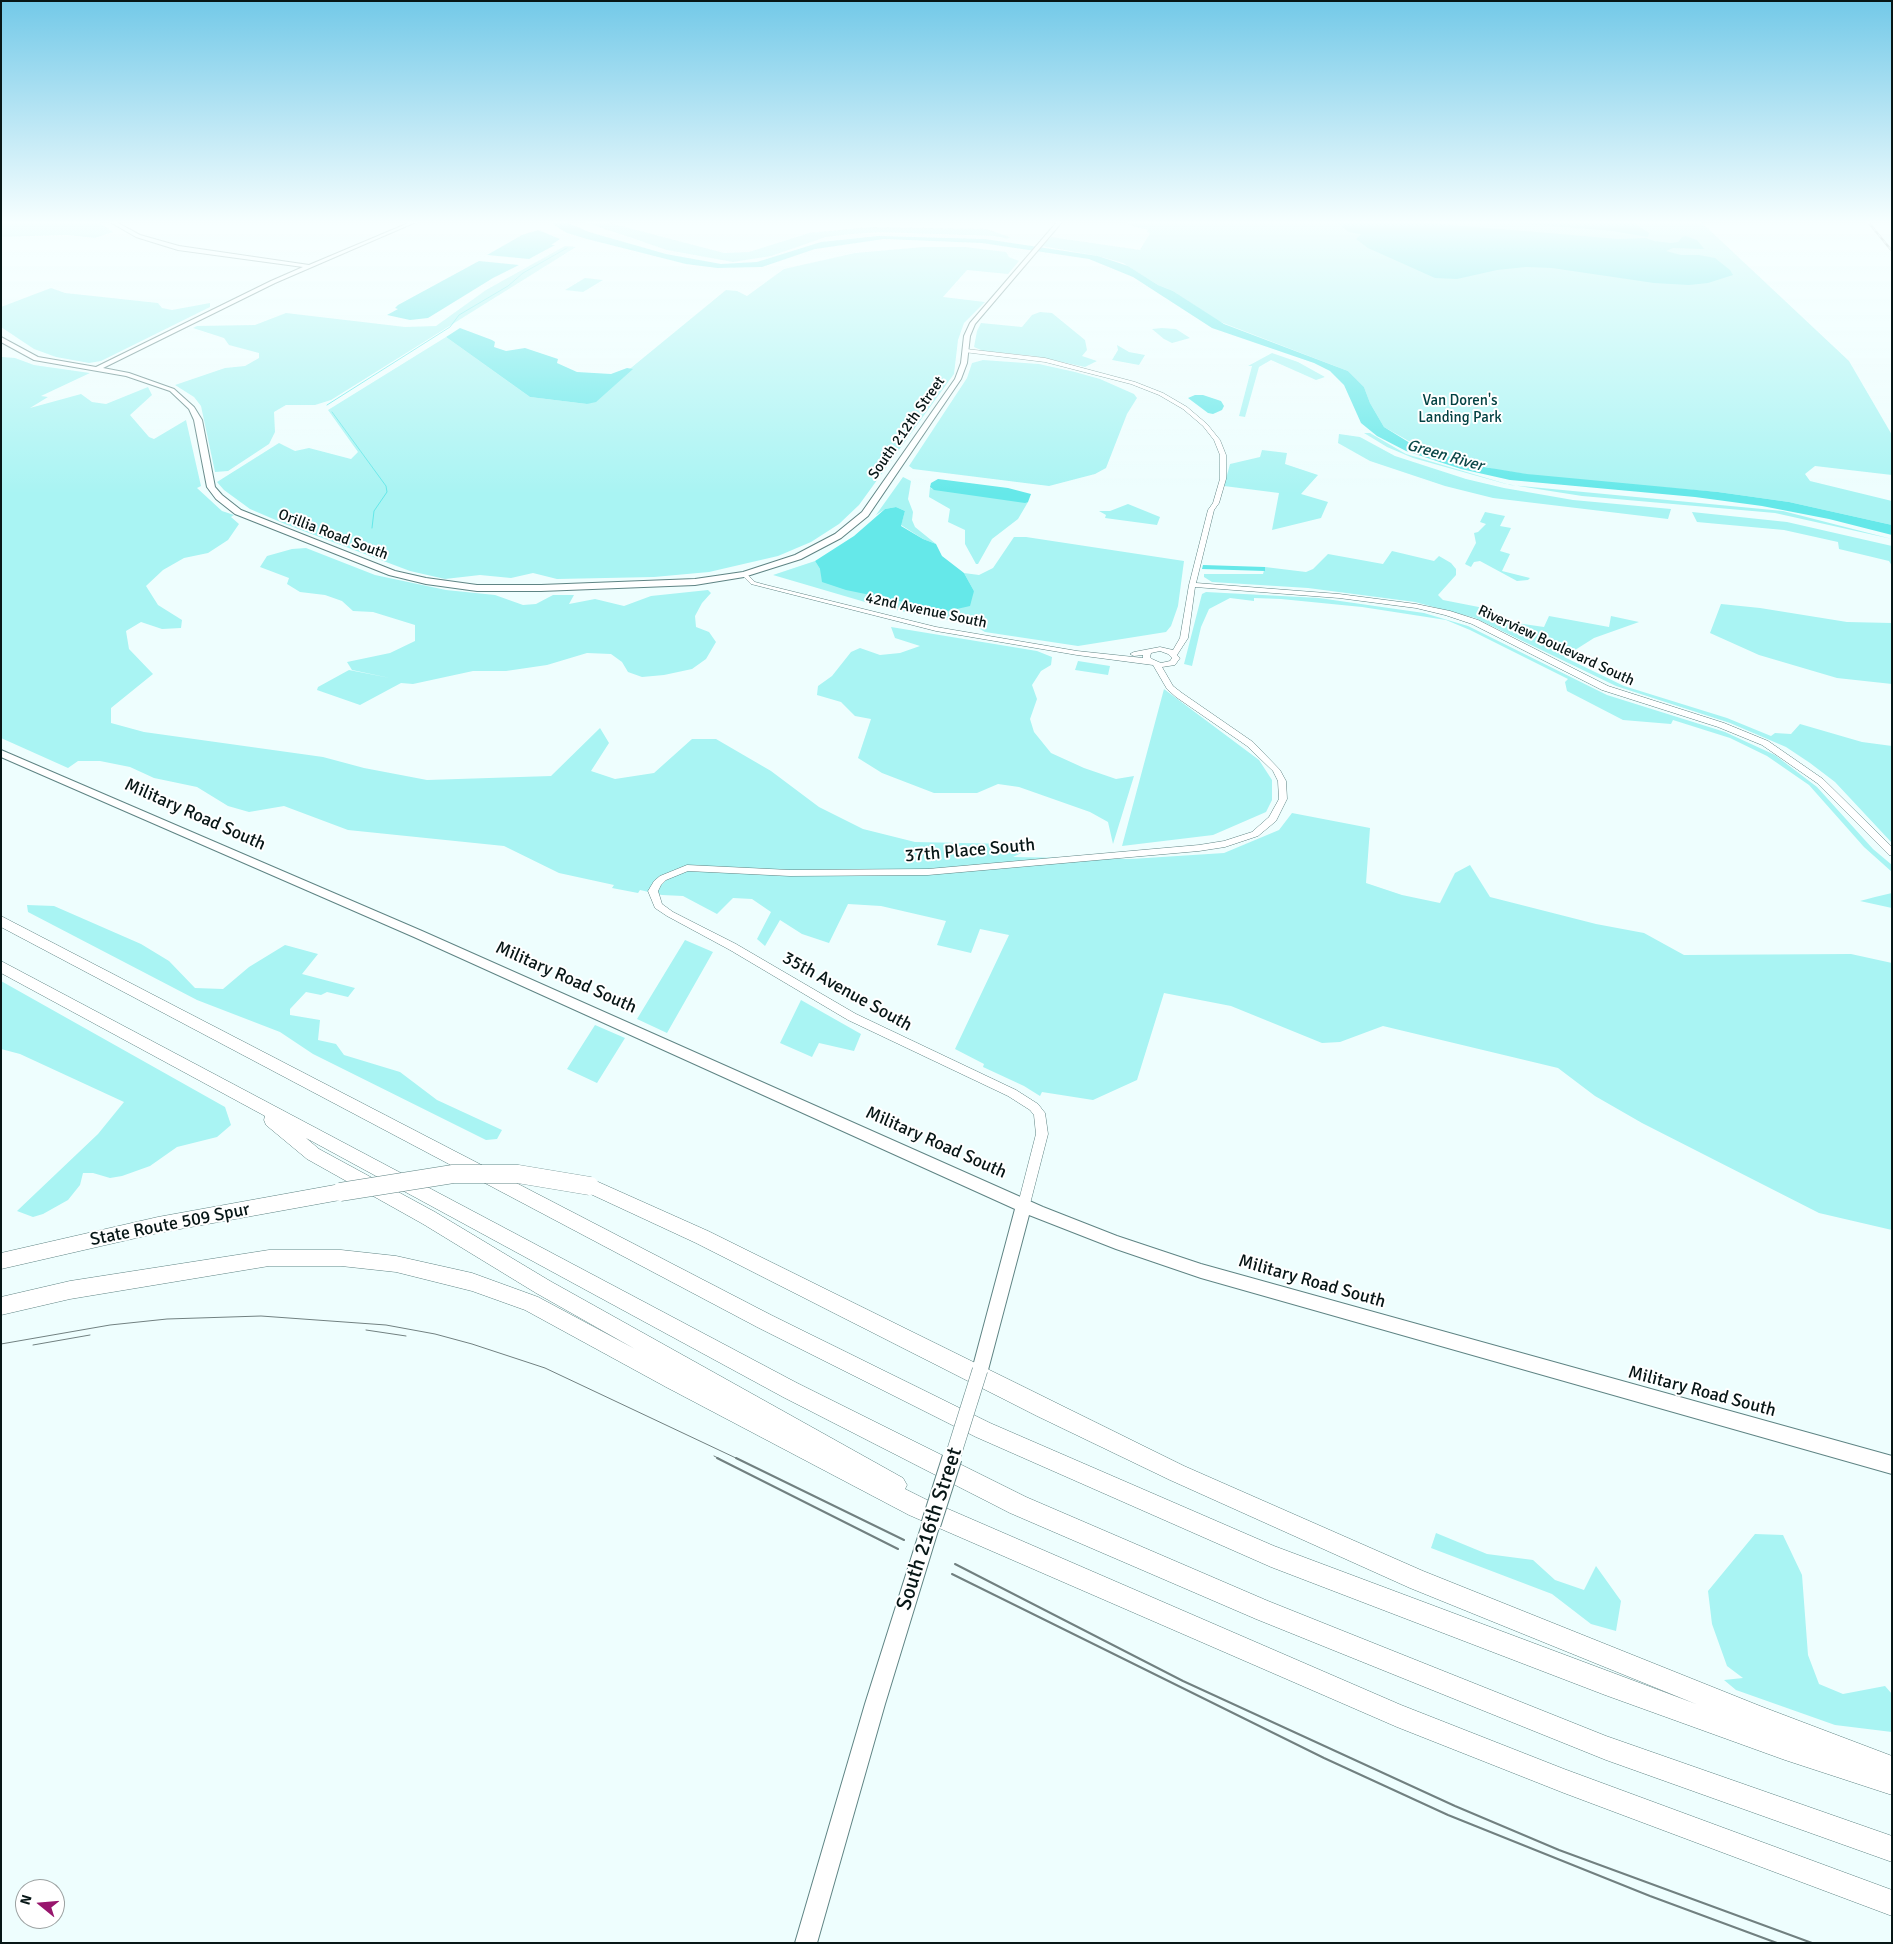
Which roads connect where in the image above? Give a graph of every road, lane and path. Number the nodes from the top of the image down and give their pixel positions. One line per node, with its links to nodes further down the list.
1 (210, 313): 5 (main road)
2 (982, 313): 4 (main road, South 212th Street)
3 (1, 340): 5 (main road, Orillia Road South)
4 (965, 353): 6 (main road, South 212th Street); 7 (street)
5 (98, 368): 6 (main road, Orillia Road South)
6 (744, 574): 11 (street, 42nd Avenue South)
7 (1192, 585): 8 (street); 15 (street, Riverview Boulevard South)
8 (1185, 628): 9 (street); 10 (street)
9 (1160, 649): 10 (street); 11 (street)
10 (1174, 654): 12 (street)
11 (1151, 660): 12 (street, 42nd Avenue South); 13 (street)
12 (1170, 664): 13 (street)
13 (1184, 696): 16 (street, 37th Place South)
14 (1, 753): 21 (main road, Military Road South)
15 (1892, 853)
16 (655, 887): 20 (street, 35th Avenue South)
17 (1, 921): 27 (highway)
18 (1, 966): 19 (highway)
19 (246, 1098): 25 (highway); 28 (highway)
20 (1039, 1113): 21 (street, South 216th Street)
21 (1024, 1204): 24 (main road, Military Road South); 30 (main road, South 216th Street, bridge)
22 (1, 1261): 26 (highway, State Route 509 Spur, bridge)
23 (1, 1306): 25 (highway)
24 (1892, 1465)
25 (1102, 1586): 29 (highway)
26 (1892, 1768)
27 (1892, 1783)
28 (1892, 1849)
29 (1892, 1904)
30 (806, 1943)

